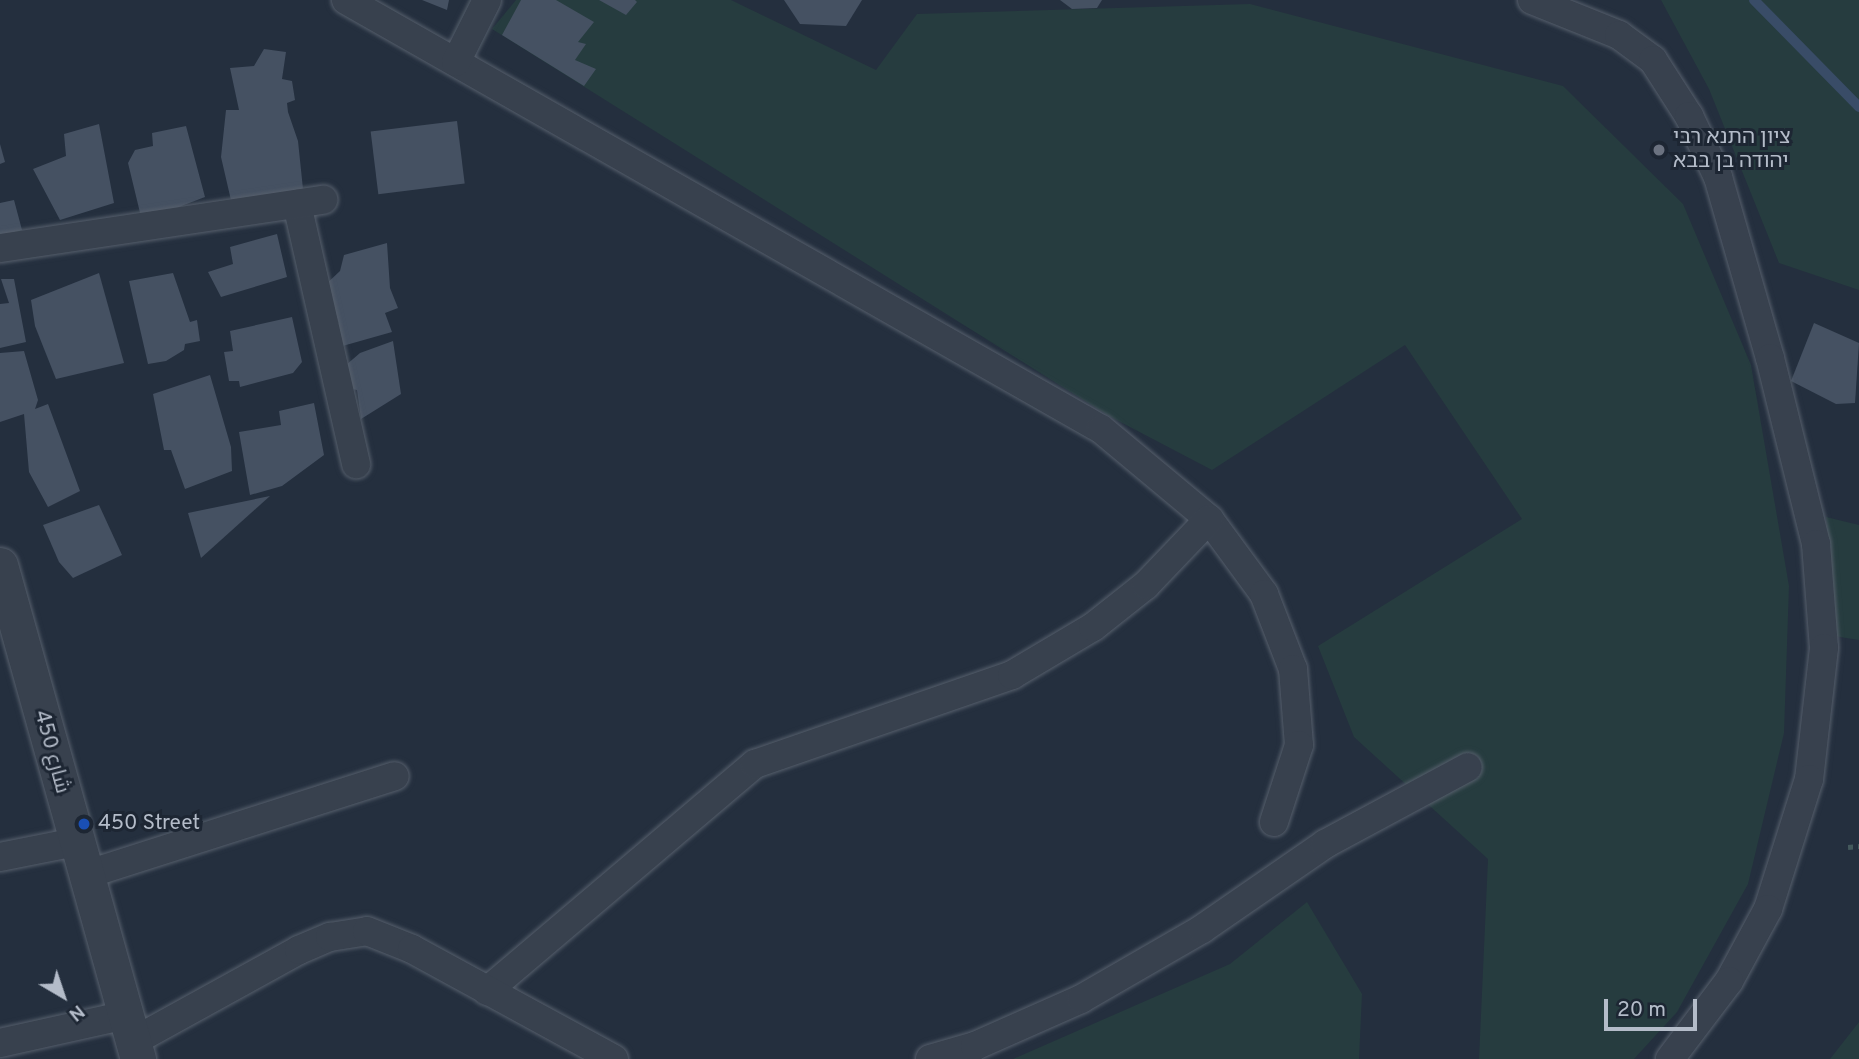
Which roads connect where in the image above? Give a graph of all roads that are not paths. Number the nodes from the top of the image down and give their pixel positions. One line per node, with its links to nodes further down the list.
1 (346, 0): 4 (street)
2 (487, 0): 4 (street)
3 (1532, 0): 20 (street)
4 (456, 62): 7 (street)
5 (0, 248): 6 (street)
6 (356, 464)
7 (1209, 519): 11 (street); 15 (street)
8 (0, 565): 12 (street, شارع 450)
9 (1468, 767): 19 (street)
10 (395, 776): 14 (street)
11 (1274, 822)
12 (76, 842): 13 (street); 14 (street, شارع 450)
13 (0, 857)
14 (85, 876): 16 (street, شارع 450)
15 (487, 991): 16 (street); 18 (street)
16 (133, 1038): 17 (street)
17 (0, 1043)
18 (614, 1059)
19 (930, 1059)
20 (1670, 1059)

